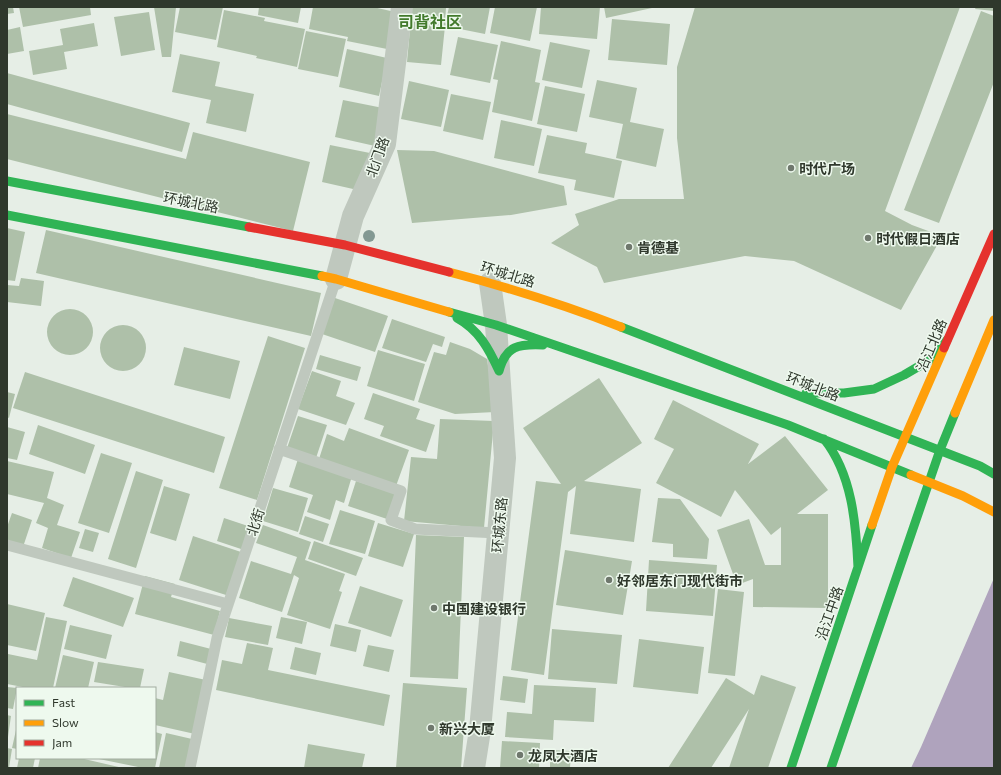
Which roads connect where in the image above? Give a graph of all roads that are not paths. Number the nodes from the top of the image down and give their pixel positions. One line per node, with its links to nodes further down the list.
1 (402, 7): 5 (street, 北门路)
2 (7, 181): 5 (street, 环城北路)
3 (7, 216): 6 (street)
4 (994, 234): 11 (street, 沿江北路)
5 (345, 245): 6 (street, 北门路); 7 (street, 环城北路)
6 (336, 280): 8 (street); 17 (lane, 北街)
7 (490, 282): 10 (street, 环城东路); 14 (street, 环城北路)
8 (438, 309): 10 (street); 13 (street)
9 (994, 320): 18 (street)
10 (496, 325): 12 (street); 13 (street, 环城东路)
11 (949, 338): 14 (street); 15 (street, 沿江北路)
12 (562, 348): 13 (street); 16 (street)
13 (499, 370): 23 (street, 环城东路)
14 (787, 391): 15 (street, 环城北路)
15 (906, 437): 18 (street, 环城北路); 19 (street, 沿江北路)
16 (824, 439): 19 (street); 25 (street)
17 (280, 449): 23 (lane); 26 (lane, 北街)
18 (940, 450): 20 (street, 环城北路); 21 (street)
19 (892, 467): 21 (street); 25 (street, 沿江中路)
20 (994, 474)
21 (929, 482): 22 (street); 30 (street)
22 (994, 512)
23 (498, 533): 28 (street, 环城东路)
24 (7, 545): 26 (lane)
25 (858, 570): 29 (street, 沿江中路)
26 (228, 604): 27 (lane, 北街)
27 (190, 768)
28 (474, 768)
29 (791, 768)
30 (831, 768)

